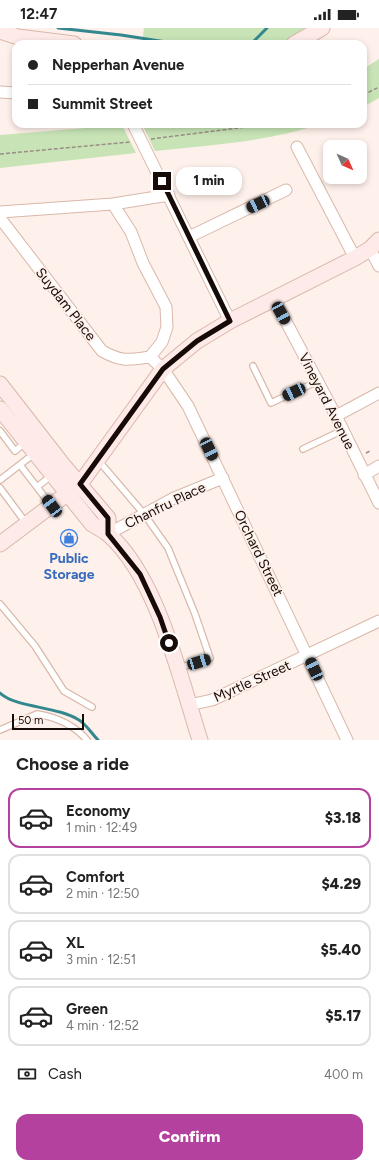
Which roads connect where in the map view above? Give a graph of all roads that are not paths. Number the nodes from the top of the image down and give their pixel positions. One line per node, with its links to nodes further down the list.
1 (322, 28): 4 (main road)
2 (1, 31): 3 (main road)
3 (42, 40)
4 (301, 40)
5 (0, 92): 6 (street)
6 (12, 93)
7 (136, 128): 10 (street)
8 (297, 147): 16 (street)
9 (286, 190): 14 (street)
10 (169, 195): 11 (street); 14 (street)
11 (112, 204): 12 (street); 20 (street)
12 (0, 212)
13 (0, 218): 20 (street, Suydam Place)
14 (189, 237): 19 (street)
15 (374, 245): 16 (main road); 17 (street)
16 (355, 258): 18 (main road)
17 (379, 266)
18 (274, 299): 19 (main road); 23 (street, Vineyard Avenue)
19 (230, 321): 22 (main road)
20 (150, 357): 22 (street, Orchard Street)
21 (253, 366): 23 (lane)
22 (163, 369): 32 (main road); 37 (street, Orchard Street)
23 (318, 381): 27 (street, Vineyard Avenue)
24 (0, 384): 39 (main road)
25 (379, 393): 27 (street)
26 (0, 409): 30 (main road)
27 (336, 416): 28 (street, Vineyard Avenue)
28 (343, 430): 31 (lane); 36 (street, Vineyard Avenue)
29 (0, 431): 30 (lane)
30 (31, 448): 33 (lane); 35 (main road)
31 (303, 449)
32 (98, 460): 39 (main road); 45 (lane)
33 (20, 465): 38 (lane); 40 (lane)
34 (379, 466): 36 (street)
35 (52, 474): 40 (lane); 42 (main road)
36 (364, 475): 43 (street, Vineyard Avenue)
37 (223, 478): 45 (street, Chanfru Place); 51 (street, Orchard Street)
38 (0, 480)
39 (80, 484): 42 (main road); 47 (main road)
40 (37, 486): 44 (lane)
41 (0, 488): 46 (lane)
42 (68, 493): 44 (main road); 47 (main road)
43 (379, 504)
44 (52, 506): 46 (main road)
45 (144, 514): 47 (street, Chanfru Place); 52 (lane)
46 (27, 525): 48 (main road)
47 (108, 534): 52 (main road)
48 (0, 544)
49 (0, 604): 54 (lane)
50 (379, 621): 51 (street, Myrtle Street)
51 (308, 655): 53 (street, Myrtle Street); 58 (street, Orchard Street)
52 (177, 668): 53 (main road)
53 (189, 705): 57 (main road)
54 (92, 707)
55 (0, 730): 56 (lane)
56 (87, 740)
57 (200, 740)
58 (347, 740)

